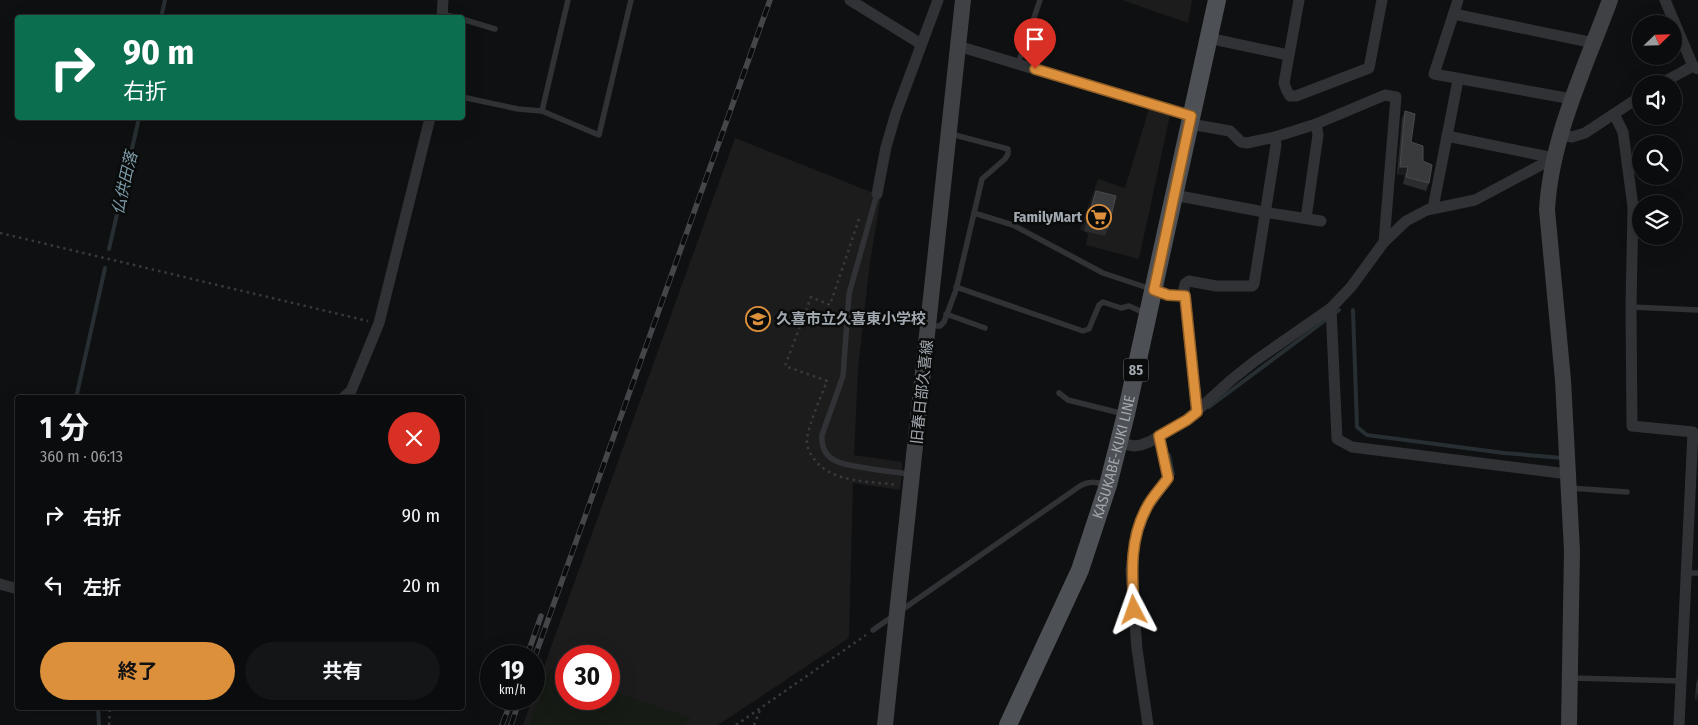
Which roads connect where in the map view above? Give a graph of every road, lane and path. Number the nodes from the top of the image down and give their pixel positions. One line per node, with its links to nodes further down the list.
1 (442, 0): 15 (street)
2 (568, 0): 30 (lane)
3 (631, 0): 30 (lane)
4 (850, 0): 20 (street)
5 (938, 0): 20 (street)
6 (963, 0): 21 (street, 旧春日部久喜線)
7 (1040, 0): 23 (lane)
8 (1217, 0): 18 (main road, KASUKABE-KUKI LINE / 85)
9 (1299, 0): 22 (street)
10 (1382, 0): 22 (street)
11 (1458, 0): 14 (street)
12 (1610, 0): 19 (street)
13 (1665, 0): 24 (street)
14 (1454, 14): 19 (street); 26 (street)
15 (442, 15)
16 (465, 20): 17 (lane)
17 (495, 29)
18 (1208, 38): 22 (street); 33 (main road, KASUKABE-KUKI LINE / 85)
19 (1594, 43): 28 (street)
20 (921, 44): 40 (street)
21 (958, 46): 23 (street); 35 (street, 旧春日部久喜線)
22 (1288, 54)
23 (1018, 64): 33 (street)
24 (1695, 68): 25 (street)
25 (1680, 75)
26 (1458, 80): 28 (street); 37 (street)
27 (465, 98): 30 (lane)
28 (1572, 99): 36 (street)
29 (1632, 102): 31 (street)
30 (542, 111)
31 (1614, 114): 36 (street); 53 (street)
32 (430, 120): 58 (street)
33 (1190, 120): 38 (street); 41 (main road, KASUKABE-KUKI LINE / 85)
34 (1316, 124): 38 (street); 46 (street); 49 (street)
35 (949, 134): 44 (lane); 59 (street, 旧春日部久喜線)
36 (1561, 135): 39 (street)
37 (1447, 136): 39 (street); 42 (street)
38 (1275, 137): 43 (street)
39 (1554, 158): 42 (street); 68 (street)
40 (877, 194): 67 (lane)
41 (1174, 195): 43 (street); 51 (main road, KASUKABE-KUKI LINE / 85)
42 (1433, 208): 49 (street)
43 (1264, 212): 46 (street); 52 (street)
44 (974, 213): 50 (lane); 51 (lane)
45 (860, 217): 70 (path)
46 (1306, 218): 47 (street)
47 (1321, 221)
48 (0, 233): 58 (path)
49 (1384, 242): 54 (street)
50 (956, 287): 56 (lane); 57 (lane)
51 (1154, 290): 52 (street); 57 (main road, KASUKABE-KUKI LINE / 85)
52 (1185, 296): 63 (street)
53 (1631, 307): 55 (lane); 72 (street)
54 (1331, 308): 63 (street); 68 (street)
55 (1698, 310)
56 (946, 314): 59 (lane); 60 (lane)
57 (1148, 315): 64 (main road, KASUKABE-KUKI LINE / 85)
58 (379, 323): 62 (street)
59 (929, 326): 67 (street, 旧春日部久喜線)
60 (985, 328)
61 (1059, 393): 64 (lane)
62 (346, 395)
63 (1197, 412): 65 (street)
64 (1126, 414): 66 (main road, KASUKABE-KUKI LINE / 85)
65 (1159, 436): 66 (street); 86 (street)
66 (1120, 443): 69 (main road, KASUKABE-KUKI LINE / 85)
67 (913, 474): 75 (street, 旧春日部久喜線)
68 (1568, 481): 71 (lane); 77 (street)
69 (1108, 484): 75 (lane); 85 (main road, KASUKABE-KUKI LINE / 85)
70 (901, 486)
71 (1627, 492)
72 (1692, 573): 78 (street)
73 (0, 584): 74 (street)
74 (15, 587)
75 (897, 613): 76 (lane); 84 (street, 旧春日部久喜線)
76 (874, 630): 79 (path)
77 (1570, 678): 78 (lane); 87 (street)
78 (1682, 681): 88 (street)
79 (760, 709): 82 (path); 83 (path)
80 (110, 710): 81 (path)
81 (109, 725)
82 (736, 725)
83 (754, 725)
84 (885, 725)
85 (1008, 725)
86 (1148, 725)
87 (1569, 725)
88 (1680, 725)

